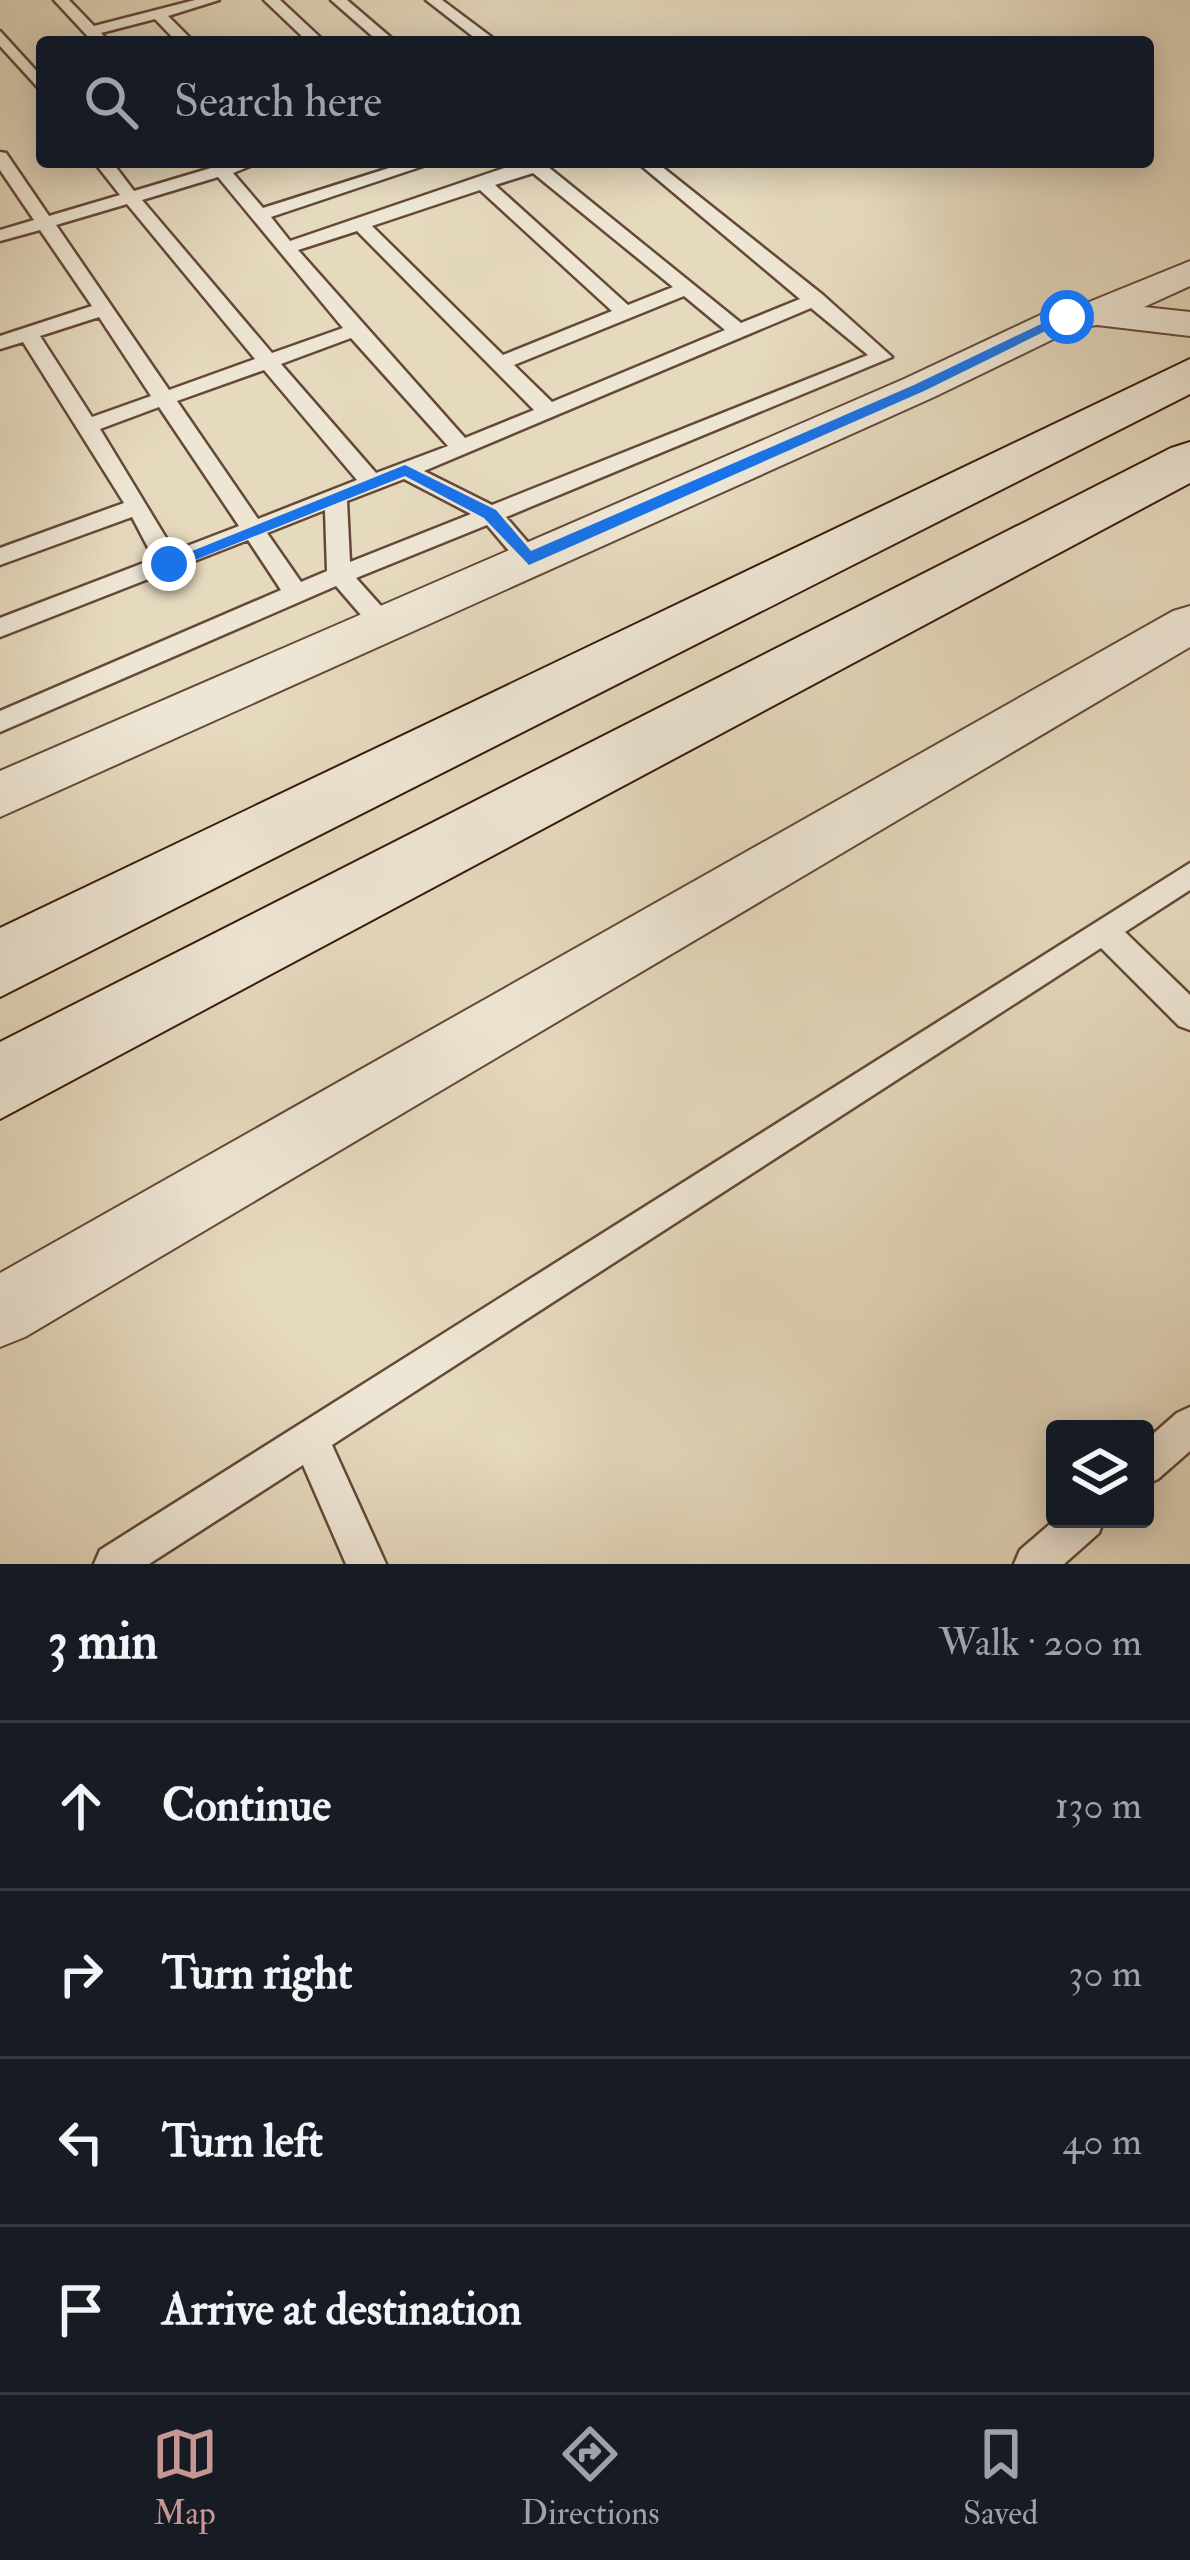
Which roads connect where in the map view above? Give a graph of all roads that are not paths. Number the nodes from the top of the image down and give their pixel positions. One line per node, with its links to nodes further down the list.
1 (212, 0): 6 (lane)
2 (271, 0): 11 (lane)
3 (338, 0): 12 (lane)
4 (433, 0): 13 (lane)
5 (70, 3): 8 (lane)
6 (158, 14): 9 (lane); 10 (lane)
7 (0, 36): 14 (lane)
8 (95, 36)
9 (99, 36)
10 (180, 36)
11 (310, 36)
12 (381, 36)
13 (482, 36)
14 (36, 80)
15 (0, 157): 24 (lane)
16 (108, 168): 25 (lane)
17 (213, 168): 25 (lane)
18 (221, 168): 26 (lane)
19 (407, 168): 26 (lane)
20 (524, 168): 23 (lane)
21 (539, 168): 32 (lane)
22 (654, 168): 33 (lane)
23 (483, 184): 28 (lane); 35 (lane)
24 (10, 189): 27 (lane)
25 (132, 197): 27 (lane); 42 (lane)
26 (259, 214): 30 (lane)
27 (45, 223): 29 (lane); 34 (lane)
28 (360, 224): 30 (lane); 43 (lane)
29 (0, 236)
30 (287, 248): 38 (lane)
31 (1190, 272): 36 (street)
32 (687, 288): 35 (lane); 39 (lane)
33 (817, 298): 39 (lane); 54 (lane)
34 (103, 309): 40 (lane); 45 (lane)
35 (626, 313): 43 (lane)
36 (1097, 313): 37 (street); 57 (street)
37 (1190, 324)
38 (355, 330): 42 (lane); 48 (lane)
39 (740, 331): 46 (lane)
40 (28, 334): 41 (lane); 47 (lane)
41 (0, 343)
42 (267, 363): 45 (lane); 51 (lane)
43 (499, 364): 46 (lane)
44 (1190, 374): 68 (street)
45 (164, 399): 47 (lane); 55 (lane)
46 (548, 411): 48 (lane)
47 (87, 426): 53 (lane)
48 (462, 448): 50 (lane)
49 (1190, 460): 70 (street)
50 (405, 470): 51 (lane); 54 (lane)
51 (372, 483): 52 (lane)
52 (336, 498): 55 (lane); 59 (lane)
53 (138, 506): 56 (lane); 58 (lane)
54 (490, 514): 57 (lane); 59 (lane)
55 (254, 531): 58 (lane); 60 (lane)
56 (0, 557)
57 (529, 559): 61 (street)
58 (169, 564): 63 (lane)
59 (339, 575): 60 (lane); 61 (lane)
60 (296, 593): 64 (lane)
61 (382, 623): 65 (street)
62 (1190, 624): 71 (street)
63 (0, 628)
64 (0, 722)
65 (0, 795)
66 (1190, 875): 67 (lane)
67 (1105, 932): 69 (lane); 73 (lane)
68 (0, 964)
69 (1190, 1016)
70 (0, 1082)
71 (0, 1312)
72 (1190, 1426): 74 (lane)
73 (310, 1438): 76 (lane); 77 (lane)
74 (1154, 1458)
75 (1075, 1528): 78 (lane)
76 (114, 1564)
77 (366, 1564)
78 (1034, 1564)

